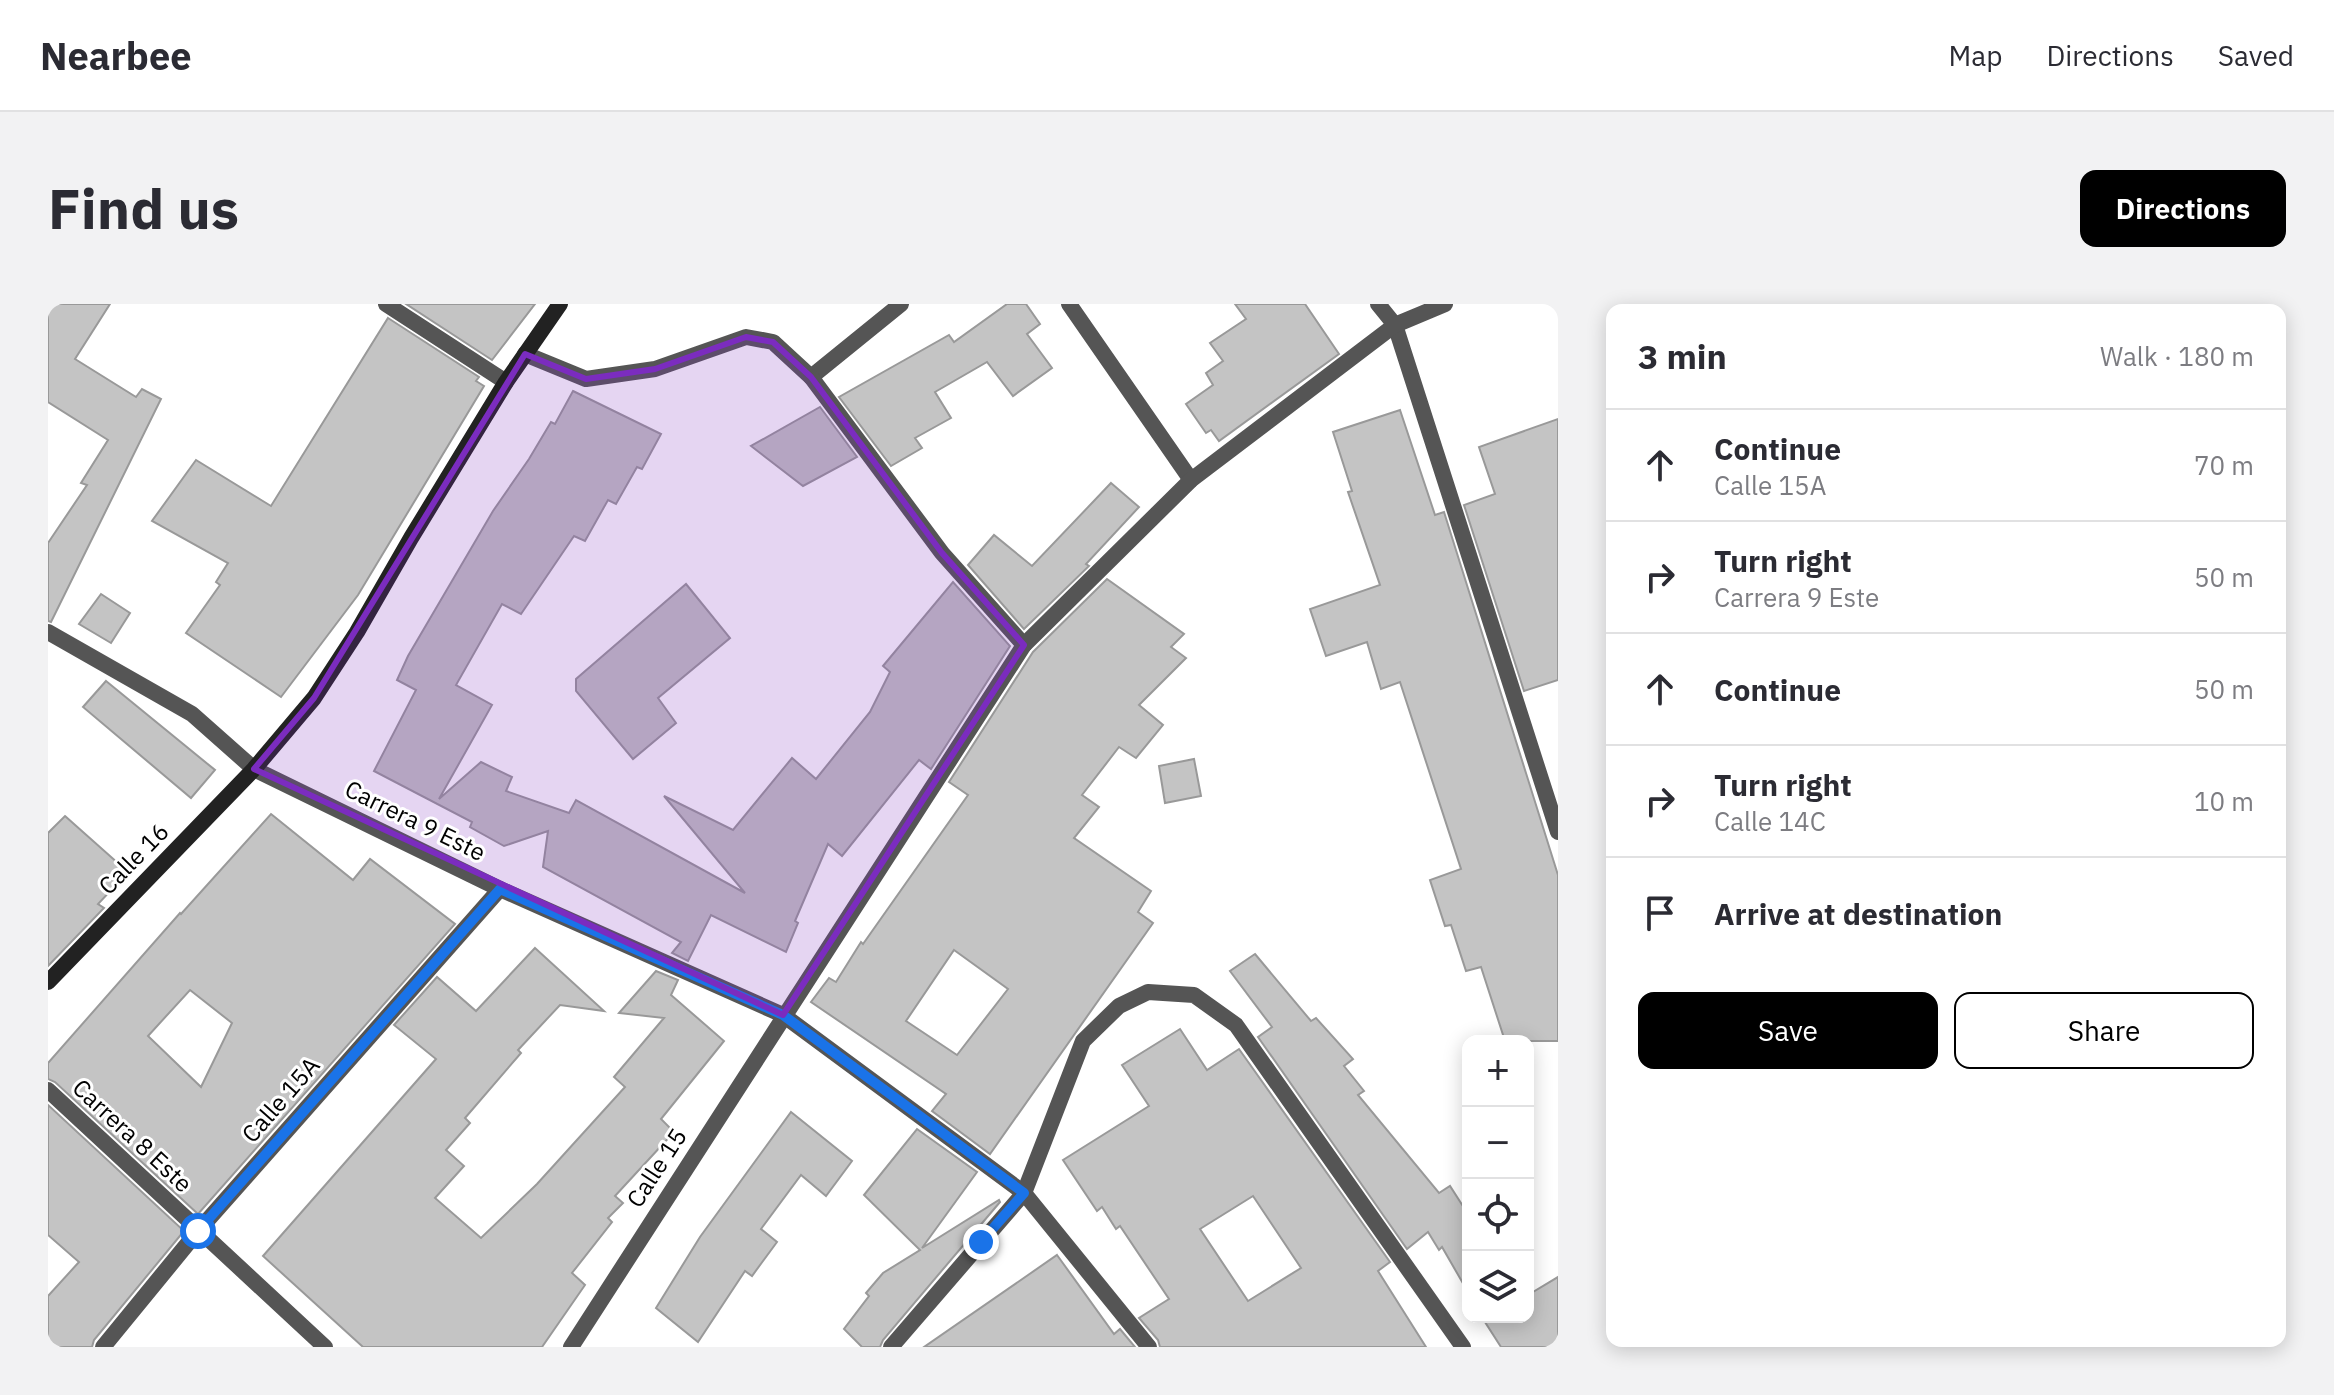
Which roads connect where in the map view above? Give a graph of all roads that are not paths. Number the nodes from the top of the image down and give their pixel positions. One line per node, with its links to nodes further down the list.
1 (386, 304): 10 (street)
2 (560, 304): 8 (main road, Calle 16)
3 (901, 304): 9 (street)
4 (1069, 304): 11 (street)
5 (1378, 304): 7 (street)
6 (1445, 304): 7 (street, Calle 15)
7 (1395, 325): 11 (street, Calle 15); 15 (street)
8 (525, 354): 9 (street); 10 (main road, Calle 16)
9 (811, 377): 13 (street)
10 (506, 382): 14 (main road, Calle 16)
11 (1191, 480): 13 (street, Calle 15)
12 (48, 632): 14 (street, Carrera 9 Este)
13 (1024, 645): 18 (street, Calle 15)
14 (254, 769): 16 (street, Carrera 9 Este); 17 (main road, Calle 16)
15 (1558, 832)
16 (500, 889): 18 (street, Carrera 9 Este); 21 (street, Calle 15A)
17 (48, 982)
18 (783, 1015): 20 (street, Carrera 9 Este); 24 (street, Calle 15)
19 (48, 1090): 21 (street, Carrera 8 Este)
20 (1024, 1193): 25 (street); 26 (street, Carrera 9 Este); 27 (street)
21 (198, 1231): 22 (street, Calle 15A); 23 (street, Carrera 8 Este)
22 (103, 1347)
23 (325, 1347)
24 (571, 1347)
25 (891, 1347)
26 (1149, 1347)
27 (1463, 1347)

